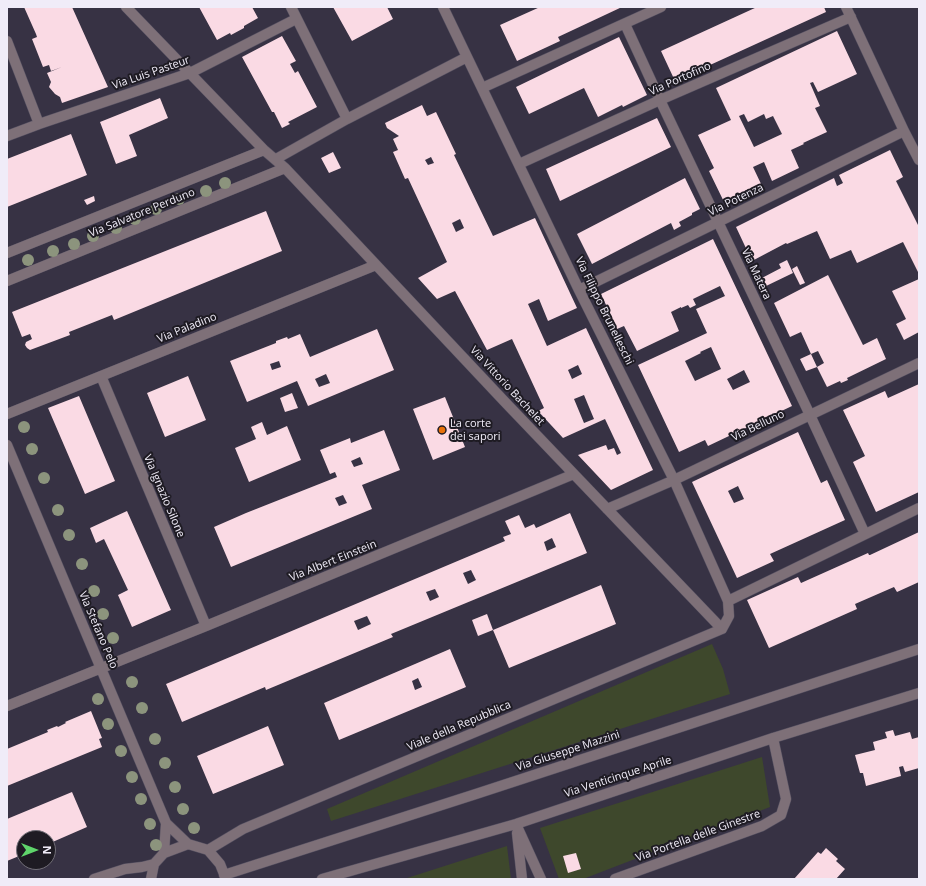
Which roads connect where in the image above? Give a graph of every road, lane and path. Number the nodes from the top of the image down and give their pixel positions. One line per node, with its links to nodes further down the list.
1 (126, 7): 11 (street, Via Vittorio Bachelet)
2 (291, 7): 7 (street)
3 (443, 7): 10 (street, Via Filippo Brunelleschi)
4 (662, 7): 8 (street)
5 (846, 7): 6 (street)
6 (851, 17): 13 (street, Via Portofino); 16 (street)
7 (296, 19): 11 (street, Via Luis Pasteur); 14 (street)
8 (625, 24): 12 (street); 13 (street, Via Matera)
9 (7, 41): 15 (street)
10 (467, 57): 12 (street, Via Filippo Brunelleschi); 14 (street)
11 (190, 73): 15 (street, Via Luis Pasteur); 18 (street, Via Vittorio Bachelet)
12 (482, 88): 21 (street, Via Filippo Brunelleschi)
13 (660, 100): 21 (street, Via Portofino); 23 (street, Via Matera)
14 (346, 119): 19 (street)
15 (39, 124): 17 (street, Via Luis Pasteur)
16 (904, 131): 20 (street); 23 (street, Via Potenza)
17 (7, 136)
18 (264, 150): 19 (street, Via Vittorio Bachelet); 24 (street, Via Salvatore Perduno)
19 (276, 159): 22 (street, Via Vittorio Bachelet)
20 (919, 160)
21 (519, 164): 27 (street, Via Filippo Brunelleschi)
22 (285, 168): 25 (street, Via Vittorio Bachelet); 26 (street, Via Salvatore Perduno)
23 (718, 222): 27 (street, Via Potenza); 31 (street, Via Matera)
24 (7, 253)
25 (376, 265): 29 (street, Via Paladino); 33 (street, Via Vittorio Bachelet)
26 (7, 281)
27 (579, 290): 34 (street, Via Filippo Brunelleschi)
28 (919, 363): 31 (street, Via Belluno)
29 (101, 376): 30 (street, Via Paladino); 39 (street, Via Ignazio Silone)
30 (7, 414)
31 (810, 415): 34 (street, Via Belluno); 37 (street, Via Matera)
32 (7, 445): 42 (street, Via Stefano Pelo)
33 (574, 474): 36 (street, Via Vittorio Bachelet); 39 (street, Via Albert Einstein)
34 (674, 480): 36 (street, Via Belluno); 38 (street, Via Filippo Brunelleschi)
35 (919, 508): 37 (street)
36 (607, 509): 40 (street, Via Vittorio Bachelet)
37 (866, 534): 38 (street)
38 (728, 601): 40 (street, Via Filippo Brunelleschi)
39 (206, 626): 42 (street, Via Albert Einstein)
40 (722, 629): 49 (street, Viale della Repubblica)
41 (919, 649): 52 (street, Via Giuseppe Mazzini)
42 (101, 668): 44 (street, Via Albert Einstein); 46 (street, Via Stefano Pelo)
43 (919, 693): 45 (street, Via Venticinque Aprile)
44 (7, 706)
45 (773, 738): 47 (street, Via Venticinque Aprile); 58 (street, Via Portella delle Ginestre)
46 (166, 823): 48 (street, Via Stefano Pelo); 50 (street, Via Stefano Pelo)
47 (516, 824): 55 (street, Via Venticinque Aprile); 56 (street); 57 (street)
48 (188, 844): 49 (street); 50 (street)
49 (208, 850): 52 (street)
50 (164, 853): 51 (street)
51 (154, 864): 53 (street); 54 (street)
52 (225, 877)
53 (94, 879)
54 (151, 879)
55 (322, 879)
56 (522, 879)
57 (540, 879)
58 (615, 879)

